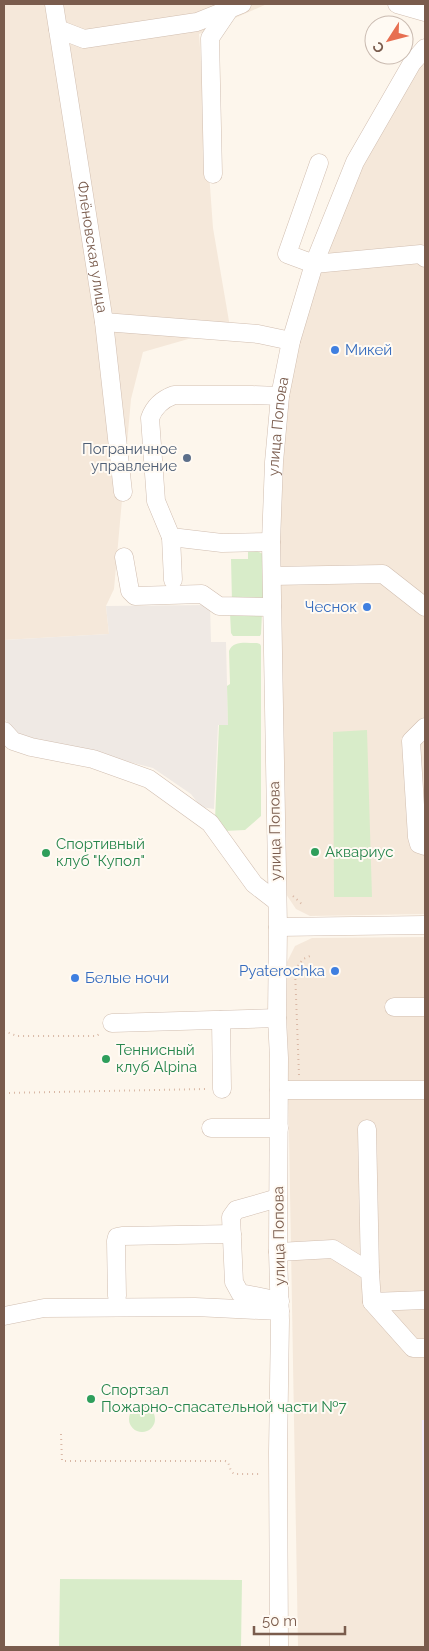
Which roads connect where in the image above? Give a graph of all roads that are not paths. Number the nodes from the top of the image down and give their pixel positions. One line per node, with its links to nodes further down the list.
1 (54, 4): 5 (street, Флёновская улица)
2 (397, 4): 4 (street)
3 (234, 5): 5 (street); 8 (street)
4 (425, 12)
5 (58, 29): 11 (street, Флёновская улица)
6 (425, 48): 10 (street, улица Попова)
7 (318, 162): 10 (street)
8 (213, 174)
9 (425, 258): 10 (street)
10 (314, 264): 12 (street, улица Попова)
11 (104, 322): 12 (street); 14 (street, Флёновская улица)
12 (291, 341): 13 (street, улица Попова)
13 (280, 396): 15 (street); 16 (street, улица Попова)
14 (124, 492)
15 (171, 537): 16 (street); 19 (street)
16 (271, 542): 18 (street, улица Попова)
17 (124, 557): 20 (street)
18 (272, 576): 20 (street, улица Попова); 21 (street)
19 (172, 580)
20 (272, 607): 25 (street, улица Попова)
21 (425, 607)
22 (425, 727): 24 (street)
23 (7, 740): 25 (street)
24 (425, 846)
25 (276, 901): 27 (street, улица Попова)
26 (425, 926): 27 (street)
27 (278, 927): 30 (street, улица Попова)
28 (394, 1007): 29 (street)
29 (425, 1007)
30 (277, 1018): 31 (street); 34 (street, улица Попова)
31 (221, 1020): 32 (street); 33 (street)
32 (112, 1023)
33 (222, 1089)
34 (279, 1090): 35 (street); 37 (street, улица Попова)
35 (425, 1090)
36 (211, 1128): 37 (street)
37 (279, 1128): 39 (street, улица Попова)
38 (367, 1129): 42 (street)
39 (278, 1198): 40 (street); 41 (street, улица Попова)
40 (232, 1234): 43 (street); 46 (street)
41 (278, 1252): 42 (street); 46 (street, улица Попова)
42 (370, 1272): 45 (street)
43 (116, 1296)
44 (425, 1300): 45 (street)
45 (372, 1302): 48 (street)
46 (280, 1306): 47 (street); 49 (street, улица Попова)
47 (4, 1316)
48 (425, 1348)
49 (279, 1647)

